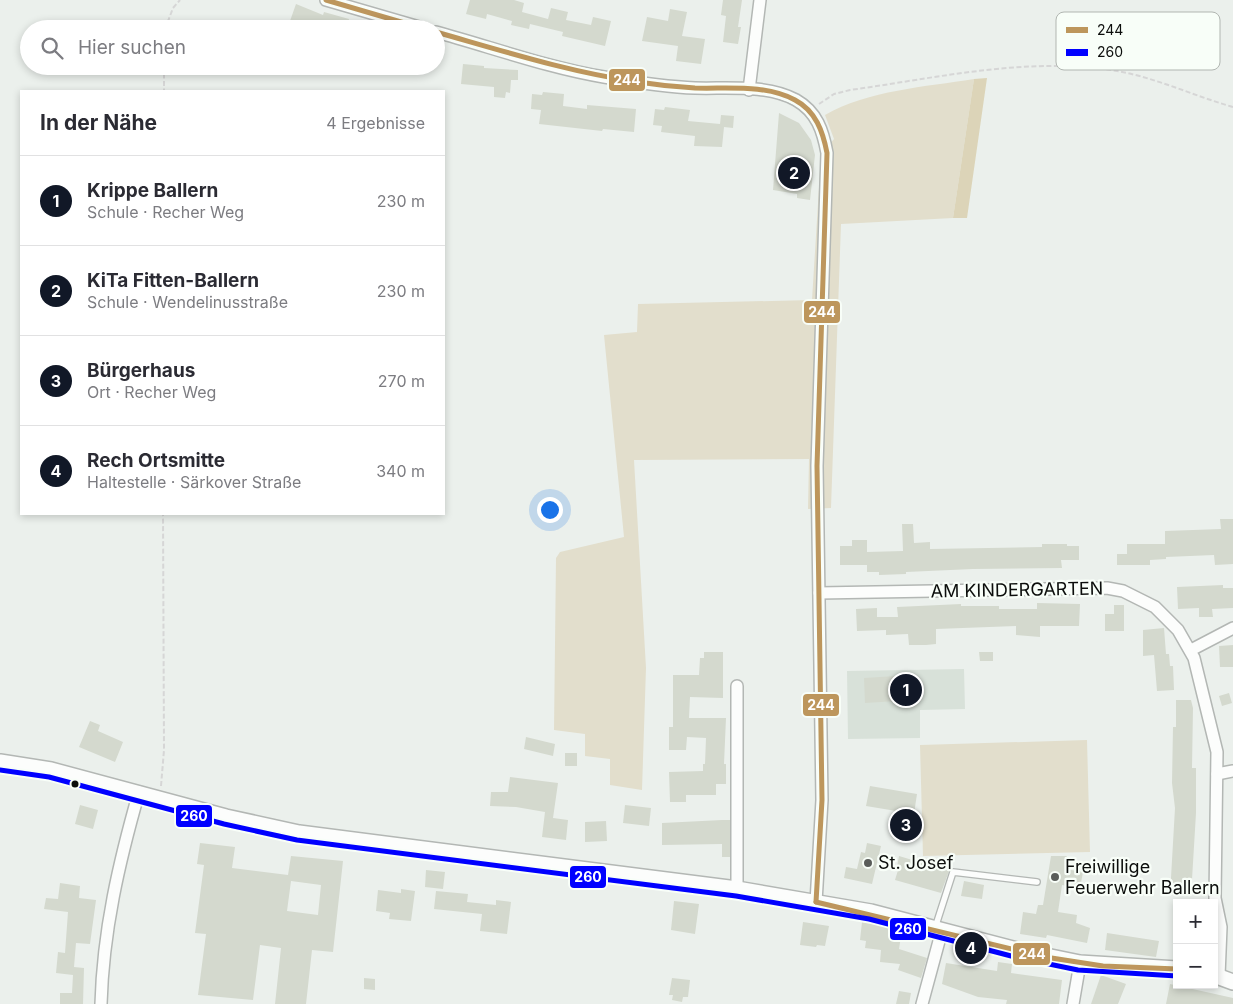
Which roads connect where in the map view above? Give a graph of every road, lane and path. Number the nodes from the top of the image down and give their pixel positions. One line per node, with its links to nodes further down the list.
1 (180, 0): 4 (path)
2 (326, 0): 5 (street)
3 (760, 0): 11 (street)
4 (168, 20)
5 (395, 20)
6 (445, 34): 11 (street)
7 (1056, 67): 13 (path)
8 (1099, 70): 12 (path)
9 (164, 75): 10 (path)
10 (164, 90)
11 (748, 90): 13 (street)
12 (1233, 107)
13 (810, 111): 15 (street)
14 (163, 515): 23 (path)
15 (818, 593): 17 (street, AM KINDERGARTEN); 26 (street)
16 (1233, 628): 17 (street)
17 (1191, 650): 21 (street, AM KINDERGARTEN)
18 (737, 686): 25 (street)
19 (0, 762): 22 (main road)
20 (1233, 771): 21 (street)
21 (1217, 774): 30 (street, AM KINDERGARTEN)
22 (139, 792): 23 (main road); 31 (street)
23 (158, 798): 25 (main road)
24 (1037, 882): 27 (lane)
25 (737, 889): 26 (main road)
26 (816, 902): 27 (main road)
27 (938, 929): 28 (main road); 32 (street)
28 (1080, 963): 29 (main road); 33 (street)
29 (1173, 969)
30 (1222, 978)
31 (101, 1004)
32 (922, 1004)
33 (1073, 1004)

